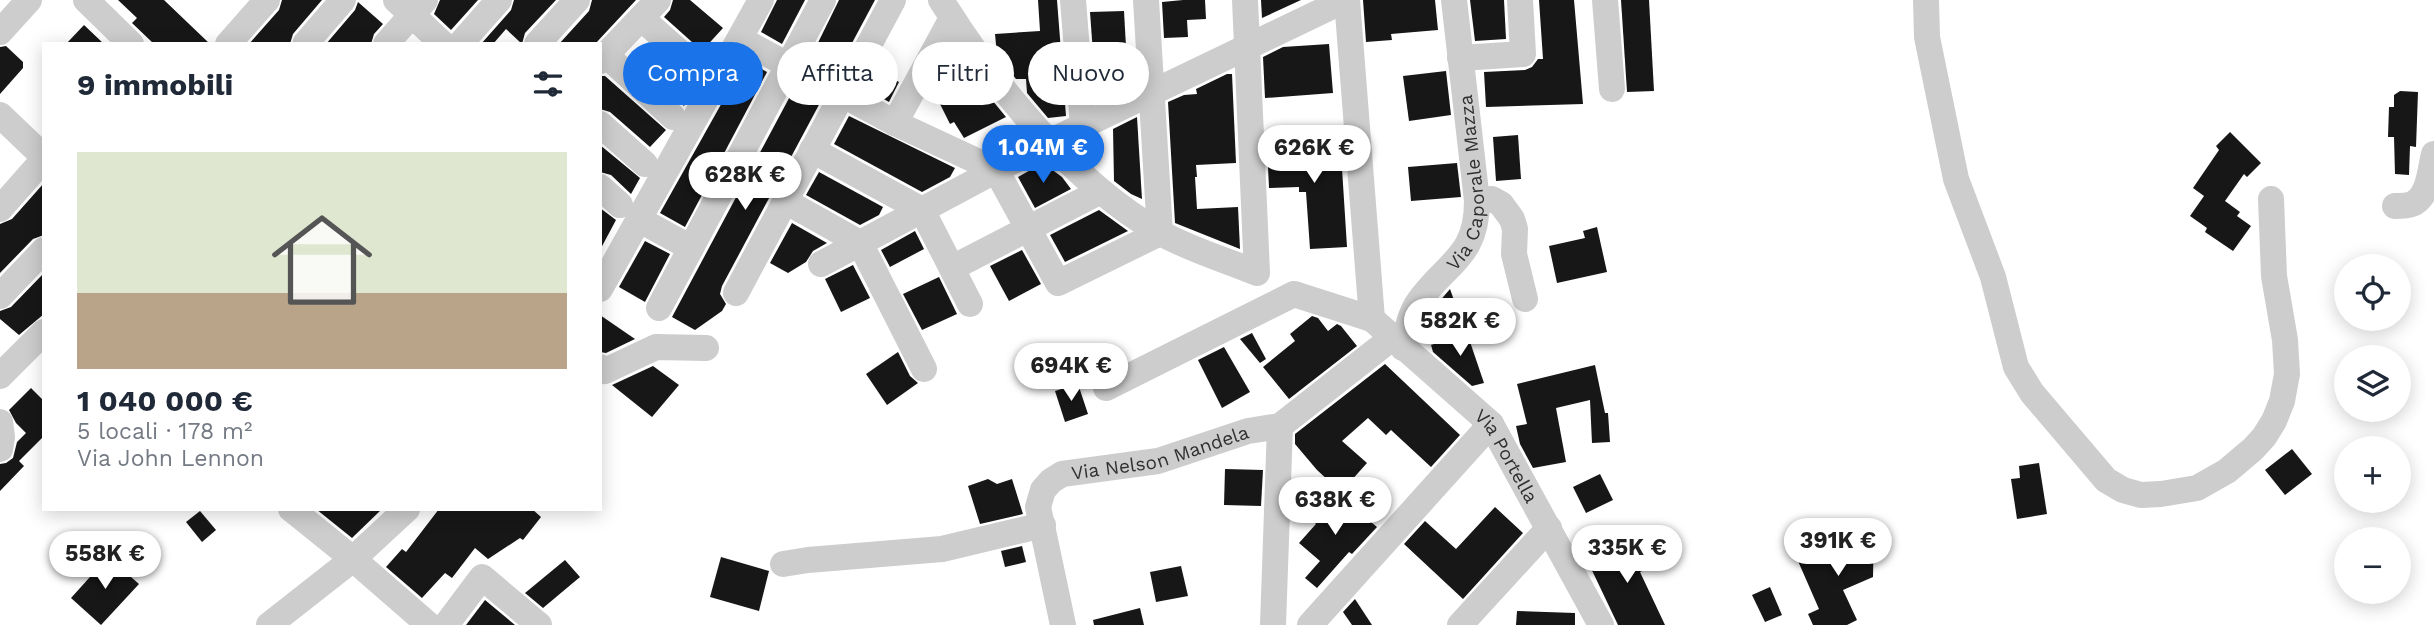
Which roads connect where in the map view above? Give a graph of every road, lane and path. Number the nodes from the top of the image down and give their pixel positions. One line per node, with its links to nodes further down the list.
1 (29, 0): 21 (street)
2 (86, 0): 23 (street)
3 (267, 0): 24 (street)
4 (343, 0): 25 (street)
5 (499, 0): 28 (street)
6 (577, 0): 29 (street)
7 (761, 0): 22 (street)
8 (823, 0): 31 (street)
9 (893, 0): 32 (street)
10 (1073, 0): 46 (street)
11 (1146, 0): 39 (street)
12 (1245, 0): 33 (street)
13 (1346, 0): 33 (street); 76 (street)
14 (1454, 0): 35 (street, Via Caporale Mazza)
15 (1520, 0): 35 (street)
16 (1605, 0): 38 (street)
17 (1926, 0): 56 (street)
18 (411, 5): 26 (street); 27 (street)
19 (649, 9): 30 (street); 34 (street)
20 (946, 9): 44 (street); 47 (street)
21 (0, 32)
22 (740, 39): 36 (street); 62 (street)
23 (129, 42)
24 (230, 42)
25 (307, 42)
26 (387, 42)
27 (441, 42)
28 (462, 42)
29 (539, 42)
30 (677, 42)
31 (801, 42)
32 (870, 42)
33 (1247, 47): 39 (street); 64 (street)
34 (603, 58): 43 (street)
35 (1460, 58): 58 (street, Via Caporale Mazza)
36 (777, 59)
37 (777, 87): 66 (street)
38 (1612, 89)
39 (1152, 93): 46 (street); 64 (street)
40 (836, 105): 48 (street)
41 (863, 105): 44 (street)
42 (0, 115): 50 (street)
43 (673, 117)
44 (895, 123): 53 (street)
45 (602, 126): 52 (street)
46 (1083, 126): 47 (street)
47 (1049, 142): 53 (street); 55 (street)
48 (812, 150): 57 (street); 61 (street)
49 (2434, 154): 59 (street)
50 (42, 156)
51 (42, 160): 60 (street)
52 (645, 164)
53 (996, 170): 61 (street); 63 (street)
54 (602, 189): 62 (street)
55 (1099, 192): 63 (street); 64 (street)
56 (2271, 199)
57 (785, 201): 65 (street); 71 (street)
58 (1477, 201): 73 (street); 78 (street, Via Caporale Mazza)
59 (2395, 206)
60 (0, 209)
61 (922, 210): 65 (street); 69 (street)
62 (630, 213): 66 (street); 70 (street)
63 (1028, 229): 64 (street); 69 (street)
64 (1160, 233)
65 (860, 243): 68 (street); 81 (street)
66 (691, 248): 75 (street)
67 (42, 252): 72 (street)
68 (821, 264)
69 (952, 268): 74 (street)
70 (602, 284)
71 (736, 293)
72 (0, 296)
73 (1525, 299)
74 (971, 304)
75 (659, 308)
76 (1373, 319): 78 (street, Via Portella); 83 (street)
77 (42, 334): 82 (street)
78 (1398, 343): 85 (street, Via Portella); 86 (street, Via Nelson Mandela)
79 (706, 348): 80 (street)
80 (602, 368)
81 (924, 369)
82 (3, 371)
83 (1106, 388)
84 (0, 422): 87 (street)
85 (1491, 424): 91 (street, Via Portella); 101 (street)
86 (1280, 426): 90 (street, Via Nelson Mandela); 100 (street)
87 (0, 449)
88 (294, 511): 92 (street)
89 (405, 511): 92 (street)
90 (1043, 525): 93 (street); 99 (street, Via Nelson Mandela)
91 (1549, 528): 94 (street, Via Portella); 102 (street)
92 (353, 558): 95 (street); 96 (street)
93 (783, 564)
94 (1583, 591): 103 (street); 104 (street, Via Portella)
95 (276, 623)
96 (429, 625)
97 (446, 625): 98 (street)
98 (539, 625)
99 (1063, 625)
100 (1273, 625)
101 (1310, 625)
102 (1460, 625)
103 (1580, 625)
104 (1601, 625)

